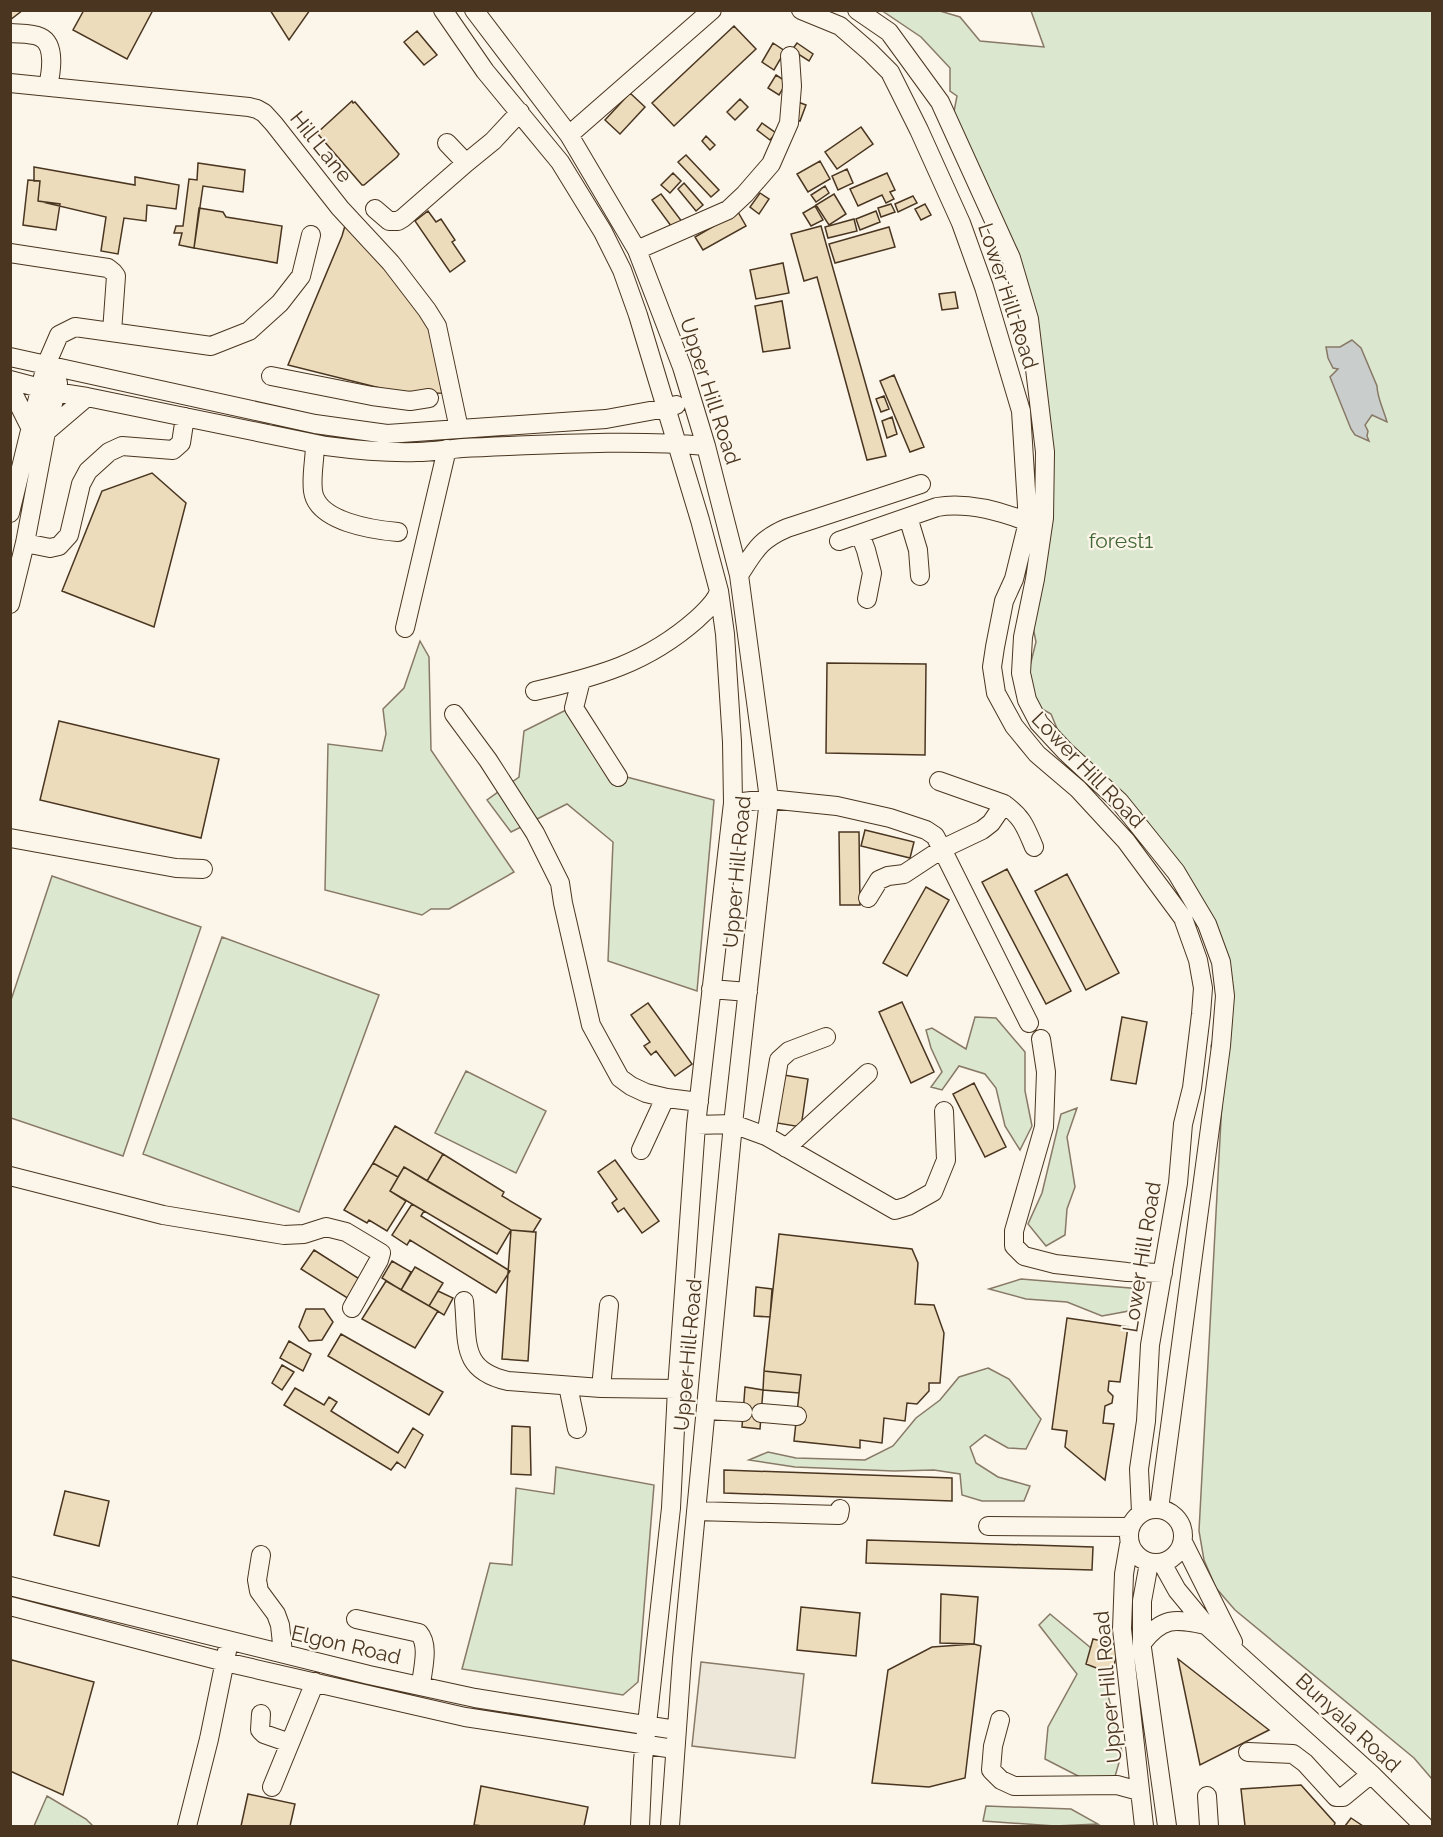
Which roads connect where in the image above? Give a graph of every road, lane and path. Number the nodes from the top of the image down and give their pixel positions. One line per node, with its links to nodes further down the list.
1 (443, 10): 10 (street, Upper Hill Road)
2 (474, 10): 11 (street, Upper Hill Road)
3 (712, 10): 11 (street)
4 (801, 10): 41 (street, Lower Hill Road)
5 (857, 10): 92 (street, Lower Hill Road)
6 (10, 33): 9 (street)
7 (790, 56): 16 (street)
8 (10, 83): 9 (street, Hill Lane)
9 (48, 86): 31 (street, Hill Lane)
10 (520, 112): 13 (street); 29 (street, Upper Hill Road)
11 (569, 135): 16 (street, Upper Hill Road)
12 (447, 142): 13 (street)
13 (466, 163): 14 (street)
14 (375, 209)
15 (311, 235): 18 (street)
16 (636, 250): 27 (street, Upper Hill Road)
17 (10, 253): 18 (street)
18 (112, 332): 20 (street)
19 (10, 357): 20 (street)
20 (54, 367): 24 (street); 33 (street)
21 (271, 376): 28 (street)
22 (10, 380): 24 (street)
23 (10, 387): 32 (street)
24 (47, 390): 25 (street); 32 (street)
25 (87, 397): 30 (street); 32 (street)
26 (429, 398): 28 (street)
27 (692, 400): 29 (street); 36 (street, Upper Hill Road)
28 (410, 401): 33 (street)
29 (666, 408): 31 (street); 34 (street, Upper Hill Road)
30 (185, 417): 35 (street); 45 (street)
31 (459, 429): 33 (street)
32 (38, 430): 39 (street); 45 (street)
33 (412, 434)
34 (676, 443): 36 (street); 37 (street); 48 (street, Upper Hill Road)
35 (315, 444): 37 (street); 42 (street)
36 (706, 446): 46 (street, Upper Hill Road)
37 (447, 449): 51 (street)
38 (921, 484): 46 (street)
39 (10, 513)
40 (908, 517): 41 (street); 43 (street); 47 (street)
41 (1028, 522): 80 (street, Lower Hill Road)
42 (398, 532)
43 (860, 534): 44 (street); 49 (street)
44 (839, 541)
45 (25, 543): 50 (street)
46 (739, 575): 57 (street, Upper Hill Road)
47 (920, 576)
48 (719, 591): 52 (street); 58 (street, Upper Hill Road)
49 (867, 599)
50 (10, 604)
51 (405, 628)
52 (581, 680): 53 (street); 55 (street)
53 (535, 691)
54 (454, 714): 71 (street)
55 (618, 777)
56 (939, 781): 59 (street)
57 (769, 799): 58 (street); 62 (street); 66 (street, Upper Hill Road)
58 (733, 803): 65 (street, Upper Hill Road)
59 (1004, 804): 61 (street); 62 (street)
60 (10, 838): 63 (street)
61 (1034, 848)
62 (942, 849): 64 (street); 67 (street)
63 (203, 869)
64 (868, 898)
65 (711, 989): 66 (street); 72 (street, Upper Hill Road)
66 (748, 992): 74 (street, Upper Hill Road)
67 (1029, 1023)
68 (826, 1037): 76 (street)
69 (1041, 1039): 80 (street)
70 (868, 1073): 77 (street)
71 (665, 1098): 72 (street); 78 (street)
72 (699, 1102): 75 (street, Upper Hill Road)
73 (944, 1111): 77 (street)
74 (733, 1124): 75 (street); 76 (street); 87 (street, Upper Hill Road)
75 (696, 1125): 86 (street, Upper Hill Road)
76 (766, 1136): 77 (street)
77 (786, 1148)
78 (641, 1150)
79 (10, 1176): 83 (street)
80 (1163, 1273): 92 (street, Lower Hill Road)
81 (464, 1301): 84 (street)
82 (609, 1305): 85 (street)
83 (352, 1308)
84 (568, 1386): 85 (street); 89 (street)
85 (601, 1388): 86 (street)
86 (677, 1389): 110 (street, Upper Hill Road)
87 (706, 1410): 88 (street); 91 (street, Upper Hill Road)
88 (797, 1416)
89 (577, 1429)
90 (840, 1509): 91 (street)
91 (696, 1511): 111 (street, Upper Hill Road)
92 (1140, 1523): 93 (street); 94 (street); 96 (street); 117 (street, Upper Hill Road)
93 (988, 1526)
94 (1183, 1542): 96 (street); 104 (street, Bunyala Road)
95 (261, 1555): 103 (street)
96 (1156, 1563): 100 (street, Bunyala Road); 102 (street, Upper Hill Road)
97 (10, 1586): 101 (street, Elgon Road)
98 (10, 1606): 105 (street, Elgon Road)
99 (356, 1619): 107 (street)
100 (1206, 1625): 102 (street); 104 (street, Bunyala Road)
101 (229, 1640): 103 (street, Elgon Road); 105 (street)
102 (1142, 1642): 123 (street, Upper Hill Road)
103 (283, 1653): 107 (street, Elgon Road)
104 (1239, 1654): 115 (street, Bunyala Road)
105 (225, 1662): 106 (street, Elgon Road); 119 (street)
106 (315, 1682): 112 (street); 113 (street, Elgon Road)
107 (421, 1686): 110 (street, Elgon Road)
108 (261, 1714): 112 (street)
109 (1000, 1720): 117 (street)
110 (648, 1725): 111 (street, Elgon Road); 113 (street, Upper Hill Road)
111 (675, 1740): 113 (street, Elgon Road); 121 (street, Upper Hill Road)
112 (290, 1743): 116 (street)
113 (645, 1743): 120 (street, Upper Hill Road)
114 (1248, 1752): 115 (street)
115 (1371, 1774): 125 (street, Bunyala Road)
116 (272, 1787)
117 (1139, 1791): 122 (street, Upper Hill Road)
118 (1207, 1796): 124 (street)
119 (188, 1827)
120 (639, 1827)
121 (670, 1827)
122 (1144, 1827)
123 (1167, 1827)
124 (1209, 1827)
125 (1424, 1827)

